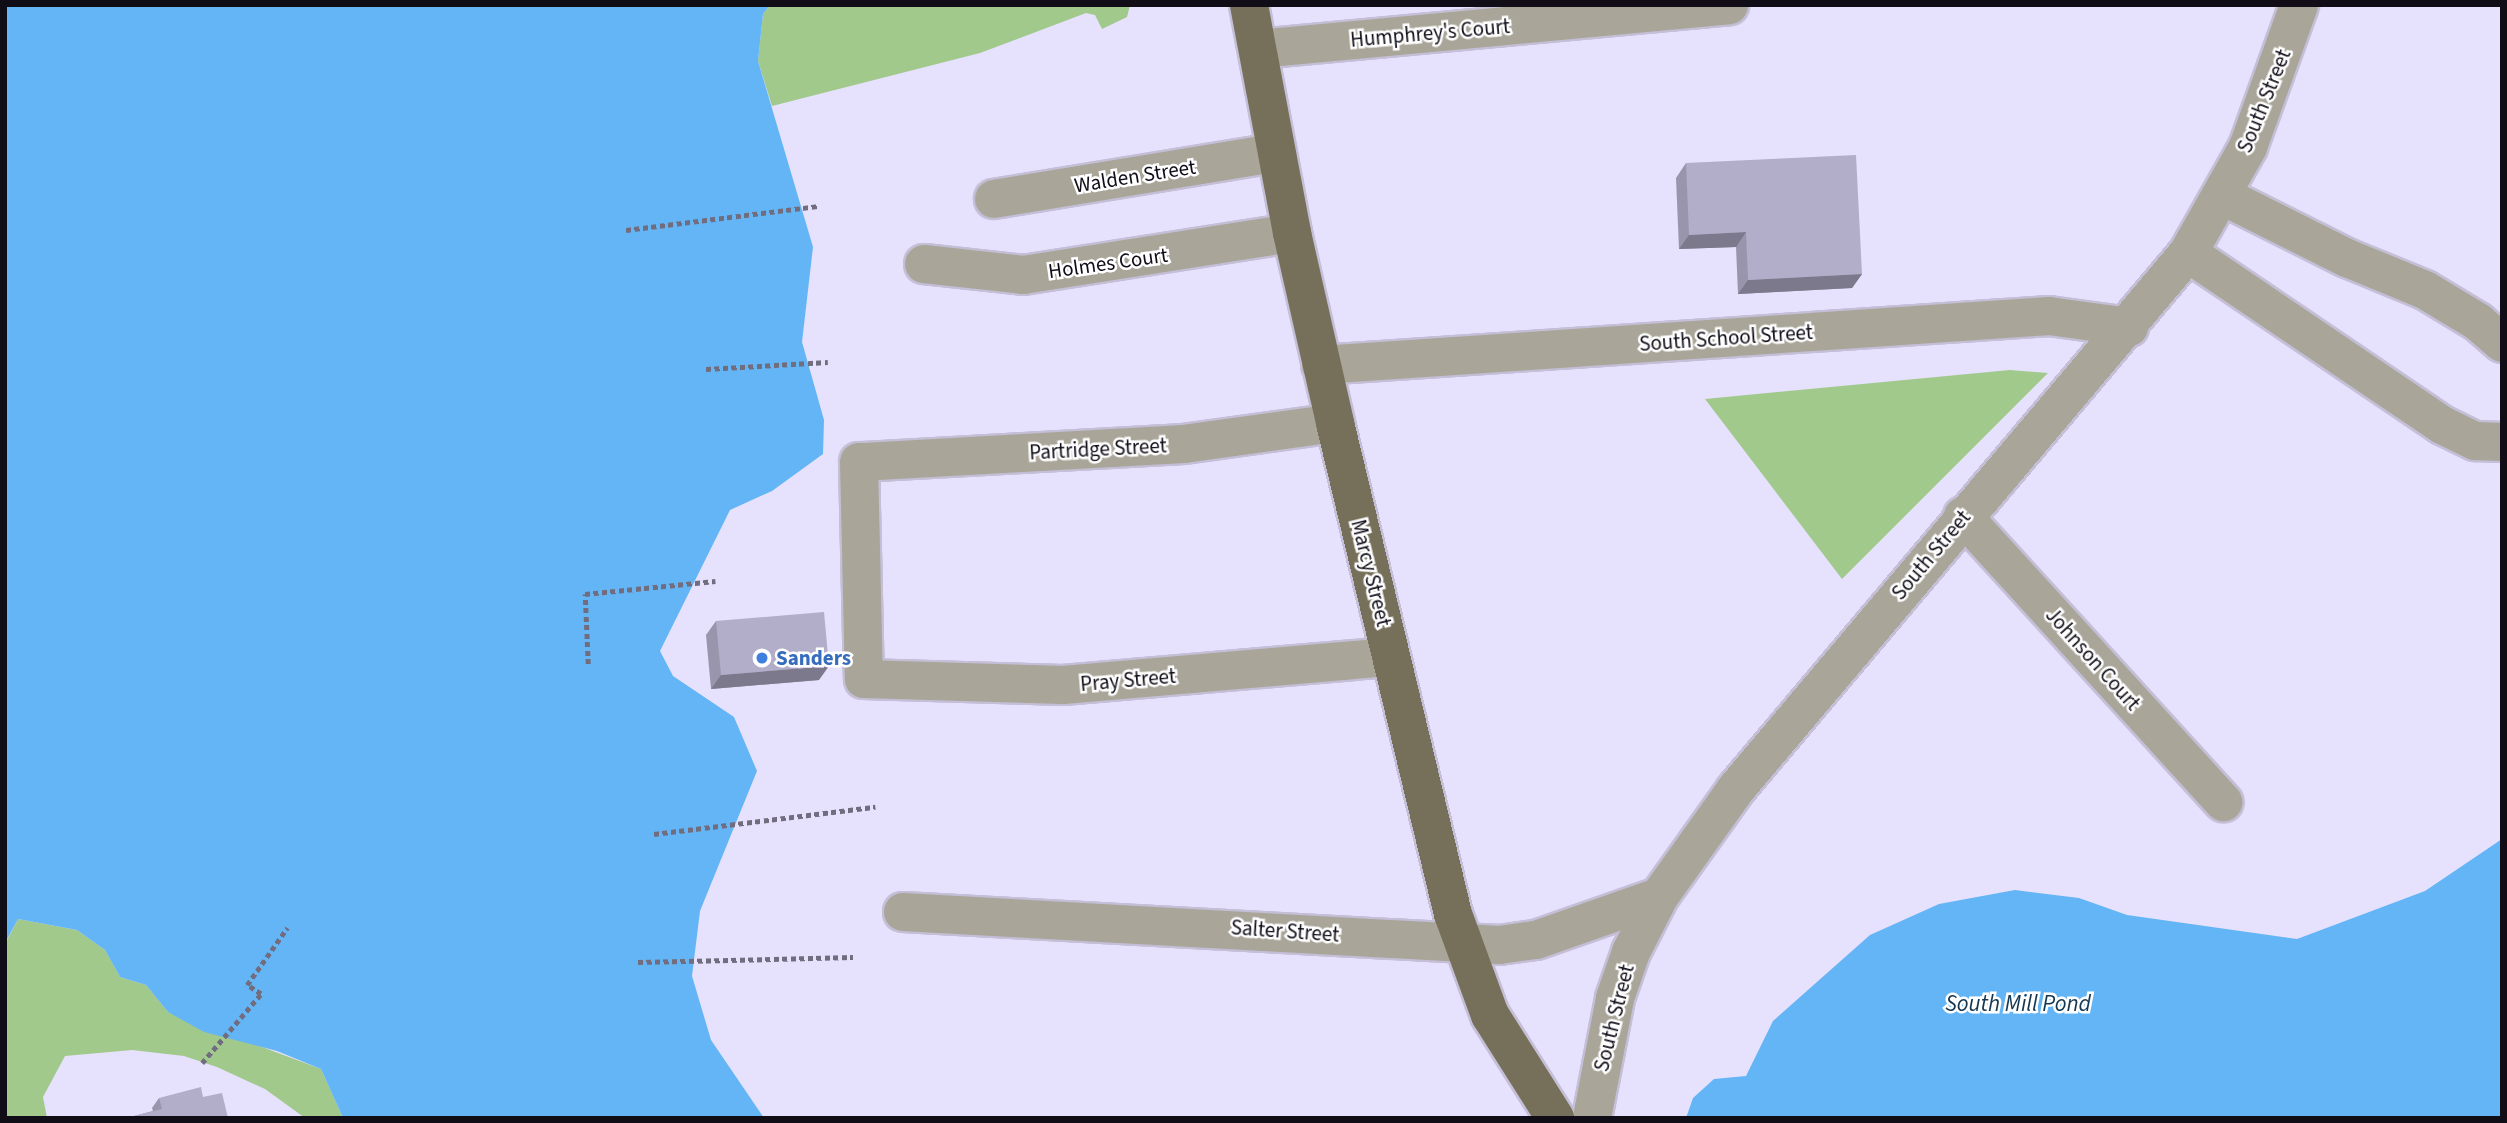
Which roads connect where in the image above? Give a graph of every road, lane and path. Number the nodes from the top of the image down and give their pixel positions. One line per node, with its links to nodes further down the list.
1 (1249, 5): 4 (main road, Marcy Street)
2 (1729, 5): 4 (street, Humphrey's Court)
3 (2300, 5): 6 (street, South Street)
4 (1258, 49): 5 (main road, Marcy Street)
5 (1275, 153): 7 (street, Walden Street); 10 (main road, Marcy Street)
6 (2223, 196): 11 (street, South Street); 14 (street)
7 (994, 199)
8 (818, 206): 9 (path)
9 (625, 230)
10 (1292, 233): 12 (street, Holmes Court); 16 (main road, Marcy Street)
11 (2188, 253): 13 (street, South Street); 19 (street)
12 (924, 264)
13 (2129, 327): 16 (street, South School Street); 20 (street, South Street)
14 (2502, 343)
15 (828, 362): 17 (path)
16 (1321, 365): 18 (main road, Marcy Street)
17 (706, 369)
18 (1335, 423): 22 (main road, Marcy Street); 24 (street, Partridge Street)
19 (2502, 442)
20 (1963, 516): 25 (street, Johnson Court); 28 (street, South Street)
21 (715, 581): 23 (path)
22 (1391, 657): 24 (street, Pray Street); 31 (main road, Marcy Street)
23 (588, 664)
24 (864, 679)
25 (2222, 802)
26 (875, 807): 27 (path)
27 (654, 834)
28 (1659, 897): 31 (street, Salter Street); 36 (street, South Street)
29 (903, 912): 31 (street, Salter Street)
30 (287, 928): 34 (path)
31 (1462, 944): 35 (main road, Marcy Street)
32 (853, 957): 33 (path)
33 (638, 962)
34 (202, 1063)
35 (1555, 1118)
36 (1592, 1118)

